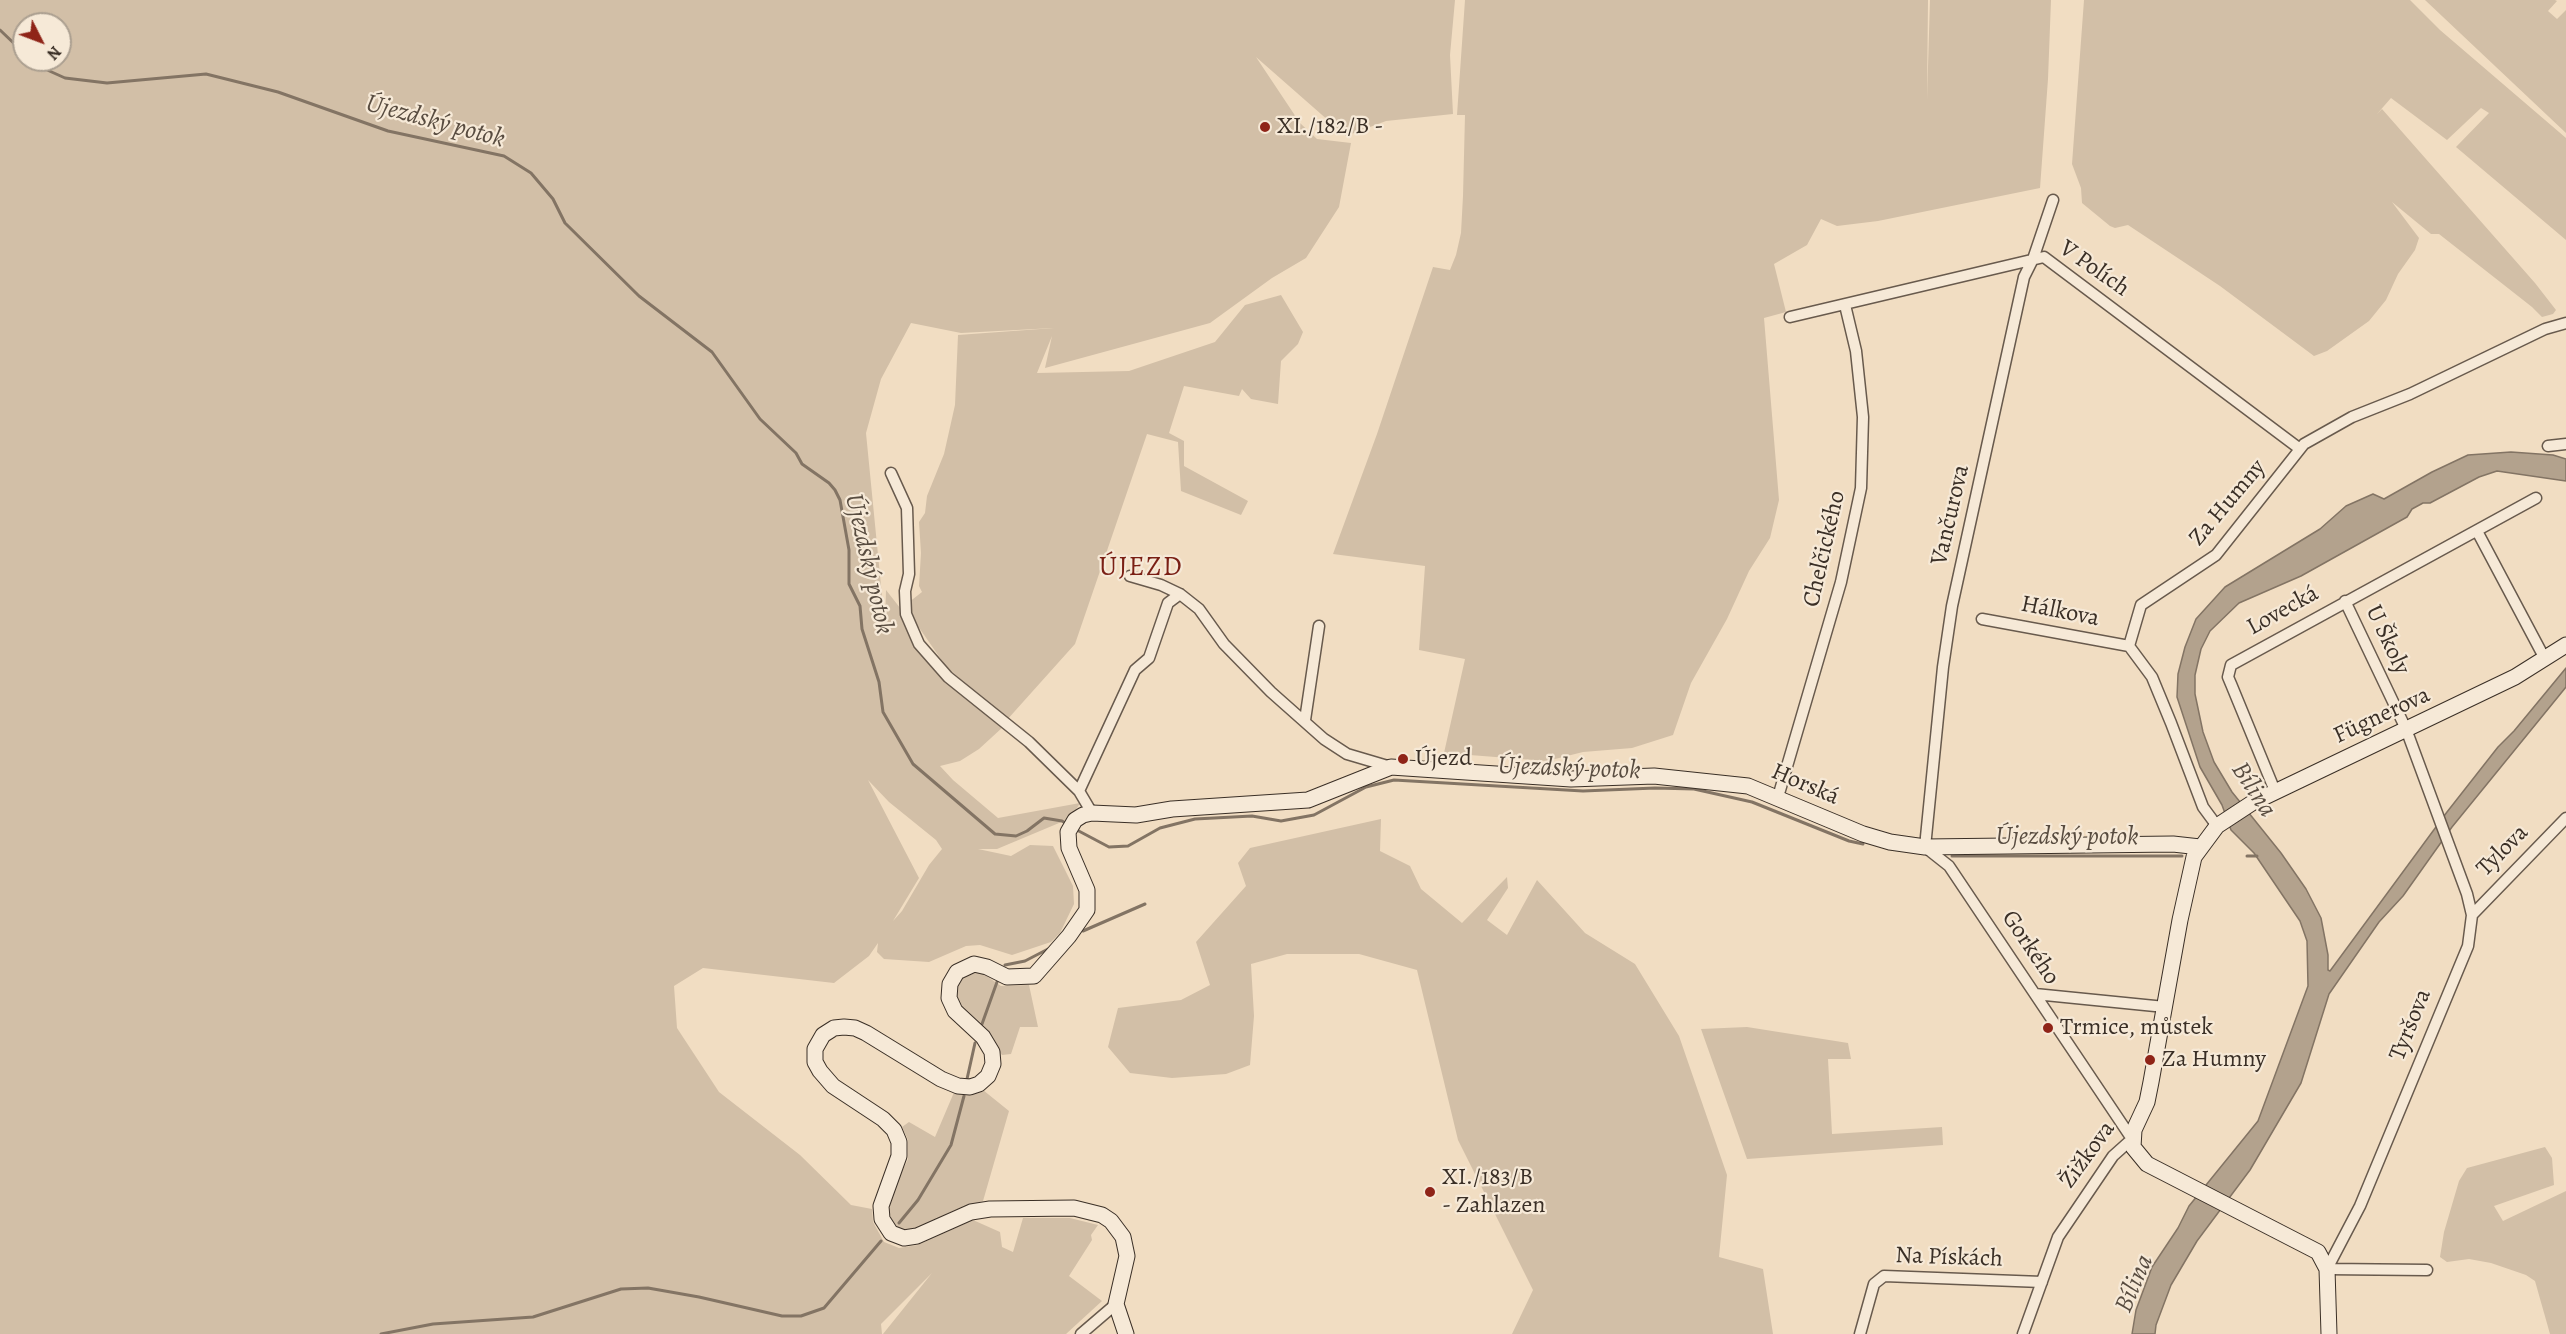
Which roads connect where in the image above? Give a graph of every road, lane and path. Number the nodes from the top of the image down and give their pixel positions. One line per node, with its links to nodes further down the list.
1 (2053, 200): 2 (street, Vančurova)
2 (2033, 259): 3 (street, V Polích); 8 (street, V Polích); 29 (street, Vančurova)
3 (1845, 305): 4 (street, V Polích); 25 (street, Chelčického)
4 (1790, 317)
5 (2566, 323): 8 (street, Za Humny)
6 (2566, 444): 7 (street)
7 (2548, 446)
8 (2300, 449): 18 (street, Za Humny)
9 (891, 473): 23 (street)
10 (2536, 498): 11 (street, Lovecká)
11 (2477, 531): 14 (street, Lovecká); 19 (street)
12 (1130, 576): 13 (street)
13 (1180, 594): 20 (street); 23 (street)
14 (2345, 601): 21 (street, U Školy); 24 (street, Lovecká)
15 (1983, 619): 18 (street, Hálkova)
16 (1319, 626): 20 (street)
17 (2566, 645): 19 (street, Fügnerova)
18 (2129, 646): 28 (street)
19 (2545, 659): 21 (street, Fügnerova)
20 (1305, 720): 22 (street)
21 (2406, 729): 24 (street, Fügnerova); 31 (street, Tyršova)
22 (1391, 767): 25 (street, Horská); 26 (street)
23 (1079, 791): 26 (street)
24 (2275, 792): 28 (street, Fügnerova)
25 (1778, 797): 29 (street, Horská)
26 (1092, 813): 38 (street)
27 (2566, 818): 31 (street, Tylova)
28 (2220, 824): 30 (street, Žižkova)
29 (1925, 847): 30 (street, Horská); 32 (street, Gorkého)
30 (2200, 847): 33 (street, Žižkova)
31 (2472, 915): 35 (street, Tyršova)
32 (2036, 994): 33 (street); 34 (street, Gorkého)
33 (2164, 1007): 34 (street, Žižkova)
34 (2132, 1139): 35 (street); 37 (street, Žižkova)
35 (2327, 1269): 36 (street); 43 (street, Tyršova)
36 (2427, 1270)
37 (2042, 1282): 41 (street, Na Pískách); 42 (street, Žižkova)
38 (1116, 1304): 39 (street); 40 (street)
39 (1081, 1334)
40 (1126, 1334)
41 (1860, 1334)
42 (2023, 1334)
43 (2329, 1334)

